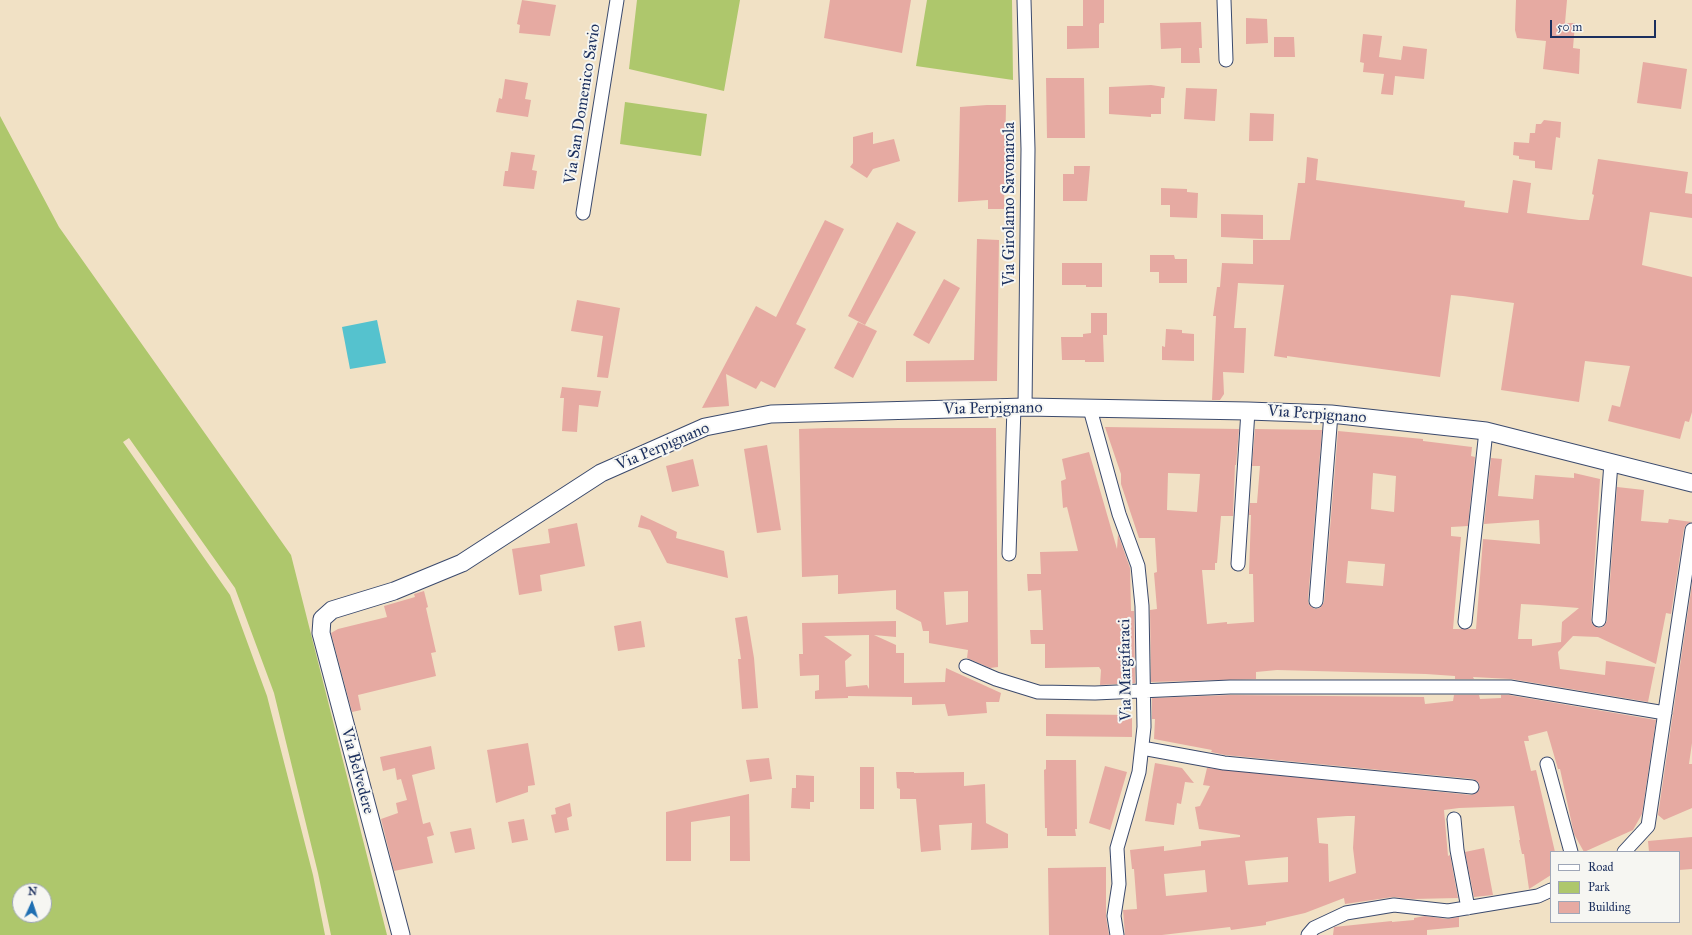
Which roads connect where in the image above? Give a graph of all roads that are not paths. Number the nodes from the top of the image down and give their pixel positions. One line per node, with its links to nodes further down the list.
1 (617, 0): 5 (street, Via San Domenico Savio)
2 (1024, 0): 6 (street, Via Girolamo Savonarola)
3 (1224, 0): 4 (street)
4 (1226, 60)
5 (583, 213)
6 (1019, 408): 7 (street, Via Perpignano); 14 (street, Via Girolamo Savonarola); 17 (street, Via Perpignano)
7 (1090, 409): 8 (street, Via Perpignano); 21 (street, Via Margifaraci)
8 (1248, 411): 9 (street, Via Perpignano); 15 (street)
9 (1331, 414): 10 (street, Via Perpignano); 16 (street)
10 (1486, 431): 11 (street, Via Perpignano); 19 (street)
11 (1611, 463): 12 (street, Via Perpignano); 18 (street)
12 (1692, 484)
13 (1692, 530): 22 (street)
14 (1009, 554)
15 (1238, 564)
16 (1316, 601)
17 (332, 610): 31 (street, Via Belvedere)
18 (1599, 620)
19 (1465, 622)
20 (966, 666): 21 (street)
21 (1143, 691): 22 (street); 23 (street, Via Margifaraci)
22 (1665, 713): 28 (street)
23 (1142, 748): 25 (street); 32 (street, Via Margifaraci)
24 (1547, 764): 27 (street)
25 (1472, 787)
26 (1454, 819): 30 (street)
27 (1572, 851)
28 (1625, 851)
29 (1550, 890): 30 (street)
30 (1468, 908): 33 (street)
31 (401, 935)
32 (1117, 935)
33 (1308, 935)

